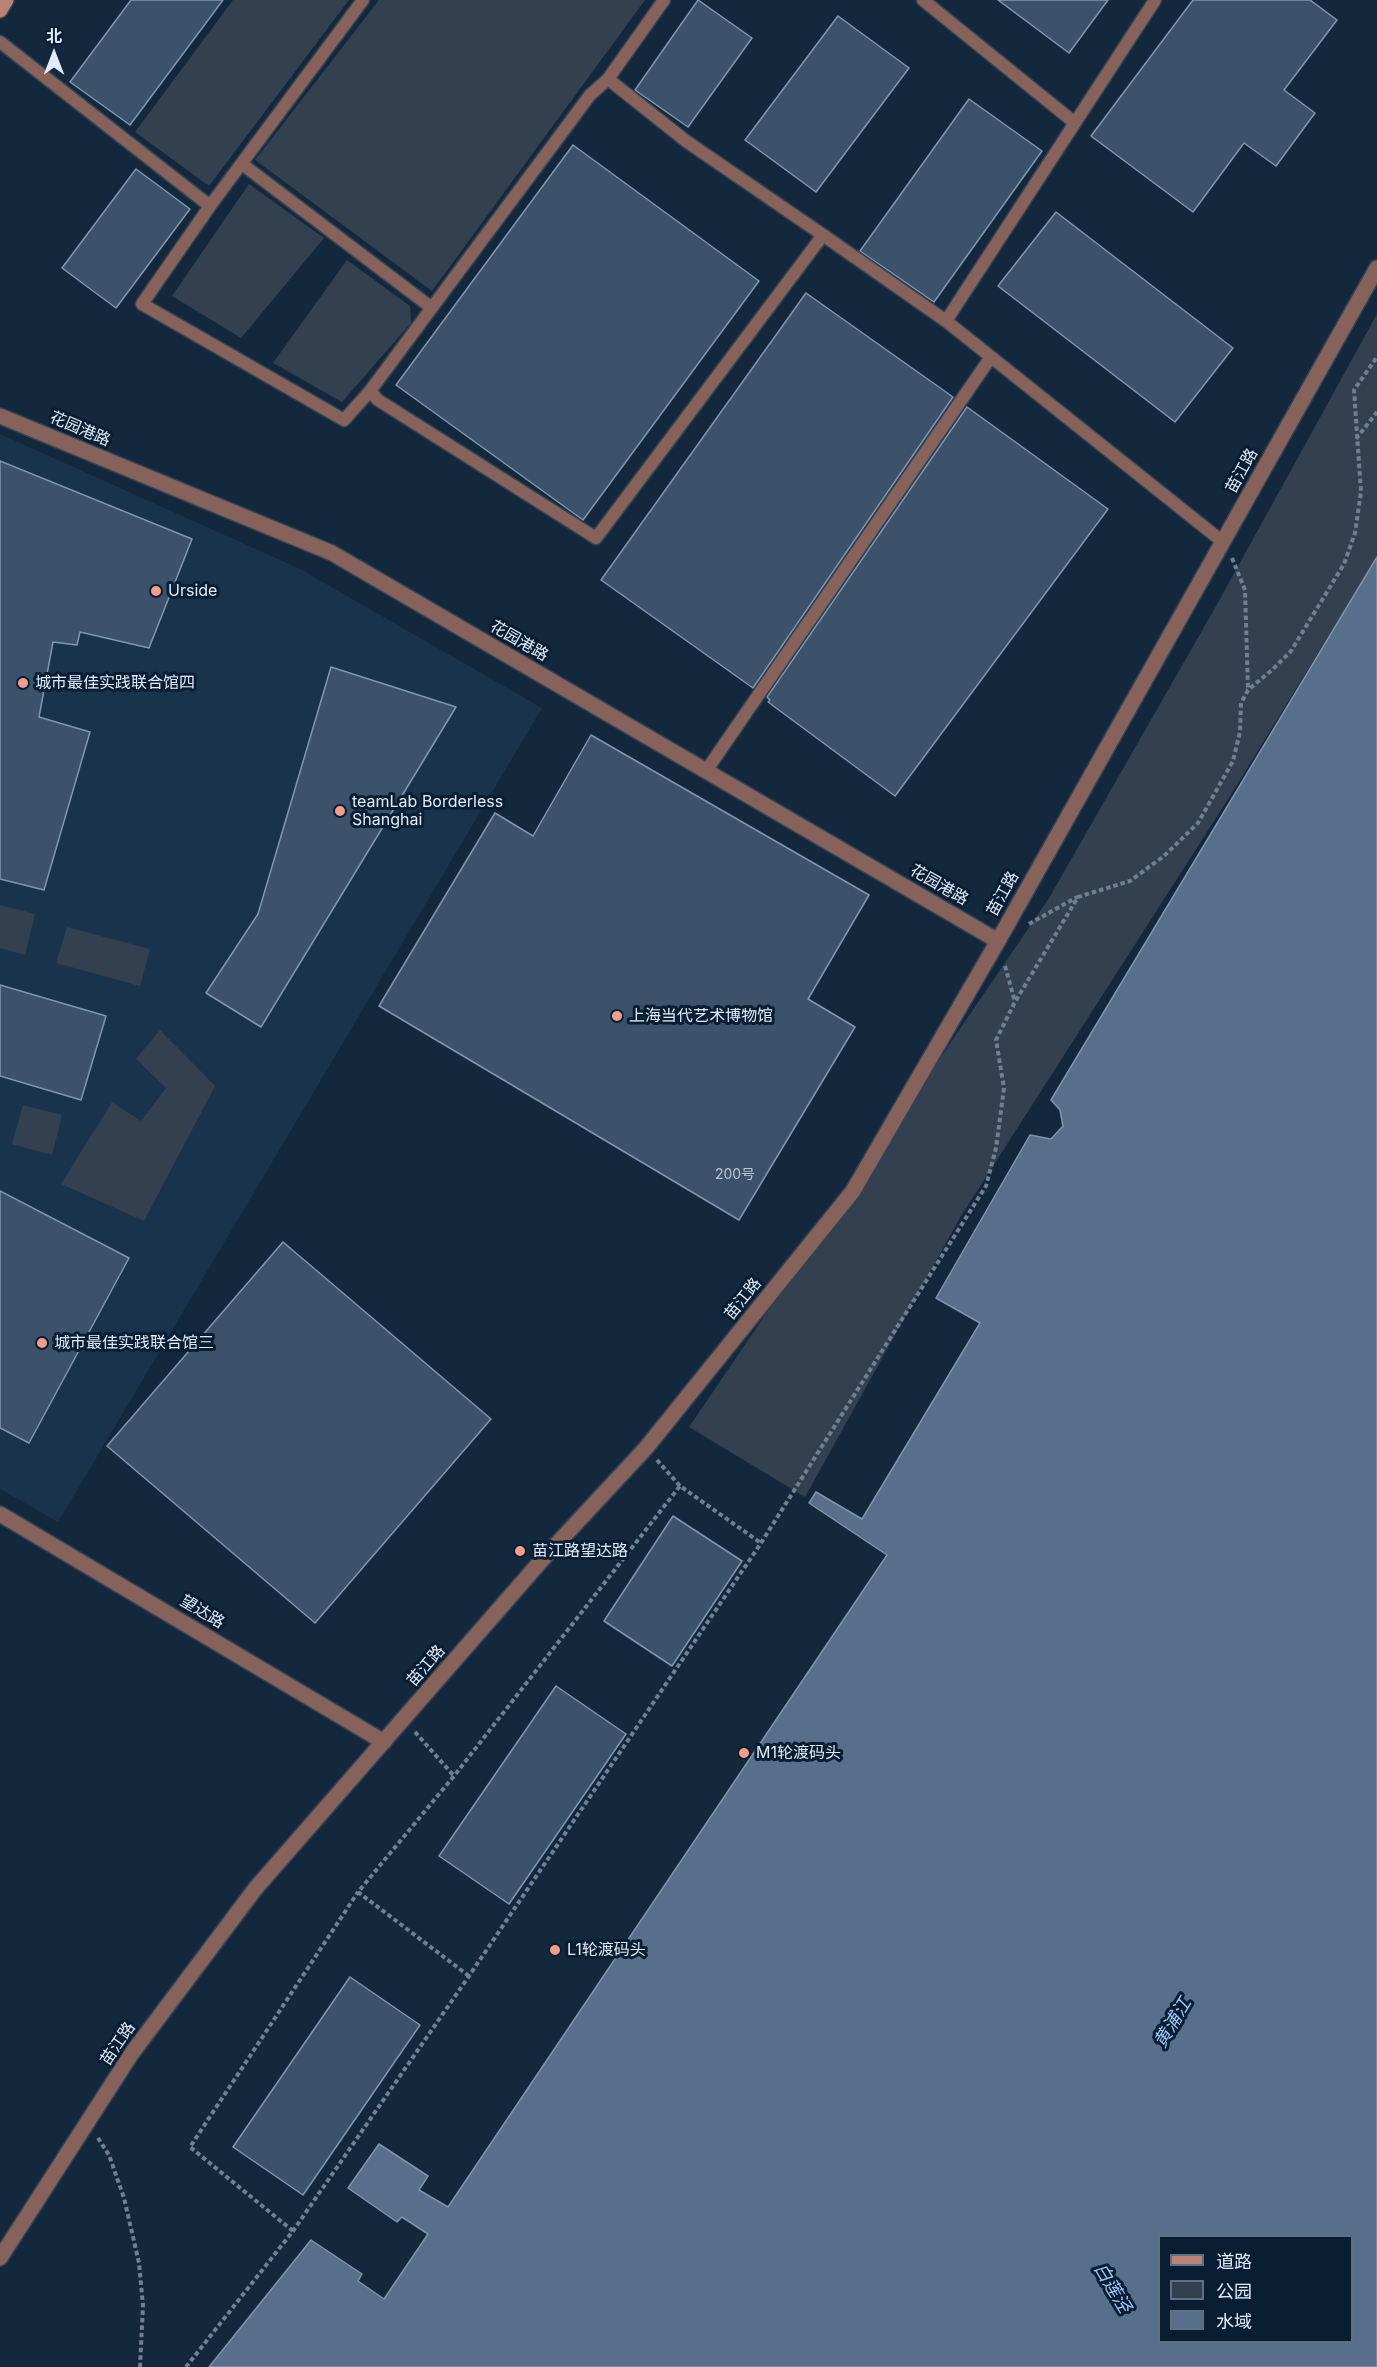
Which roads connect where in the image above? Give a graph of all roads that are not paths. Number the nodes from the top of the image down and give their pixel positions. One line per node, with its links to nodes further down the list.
1 (6, 0): 6 (main road)
2 (363, 0): 10 (lane)
3 (664, 0): 8 (lane)
4 (923, 0): 9 (lane)
5 (1155, 0): 9 (lane)
6 (0, 10)
7 (0, 42): 11 (lane)
8 (608, 79): 12 (lane); 14 (lane)
9 (1075, 123): 15 (lane)
10 (242, 164): 11 (lane); 14 (lane)
11 (210, 206): 17 (lane)
12 (824, 235): 15 (lane); 17 (lane)
13 (1377, 268): 19 (street, 苗江路)
14 (432, 308): 17 (lane)
15 (946, 321): 16 (lane)
16 (991, 357): 19 (lane); 20 (lane)
17 (370, 391)
18 (0, 416): 20 (street, 花园港路)
19 (1222, 542): 21 (street, 苗江路)
20 (706, 771): 21 (street, 花园港路)
21 (998, 940): 23 (street, 苗江路)
22 (0, 1514): 23 (street, 望达路)
23 (384, 1742): 24 (street, 苗江路)
24 (0, 2258)

